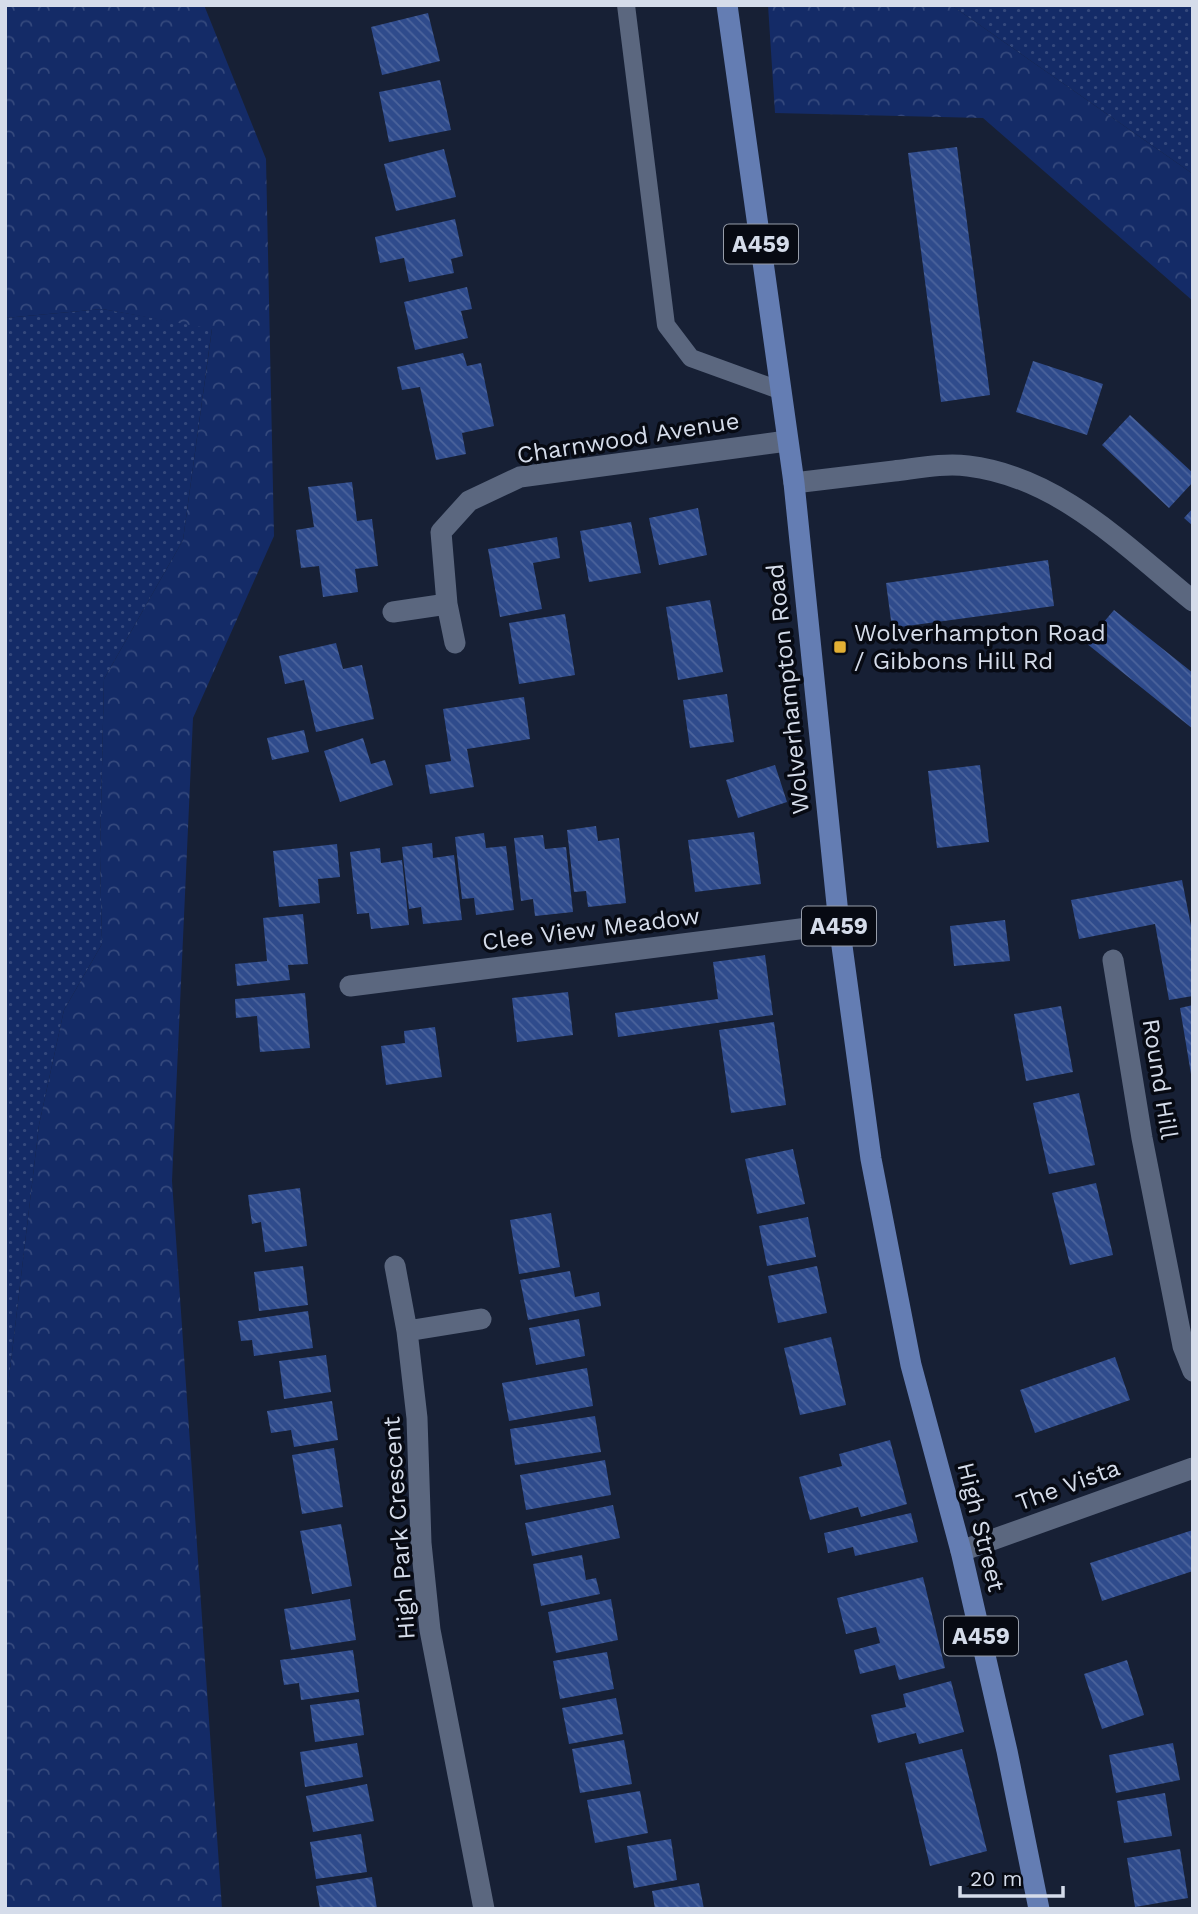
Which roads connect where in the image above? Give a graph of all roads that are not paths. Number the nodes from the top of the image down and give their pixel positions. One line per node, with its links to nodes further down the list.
1 (626, 5): 3 (lane)
2 (727, 5): 3 (main road, Wolverhampton Road / A459)
3 (782, 391): 4 (main road, Wolverhampton Road / A459)
4 (788, 441): 5 (main road, Wolverhampton Road / A459); 7 (street, Charnwood Avenue)
5 (794, 483): 6 (street); 10 (main road, Wolverhampton Road / A459)
6 (1193, 601)
7 (447, 604): 8 (street); 9 (street, Charnwood Avenue)
8 (393, 612)
9 (455, 643)
10 (839, 924): 12 (street, Clee View Meadow); 16 (main road, Wolverhampton Road / A459)
11 (1113, 960): 17 (street, Round Hill)
12 (350, 986)
13 (395, 1266): 15 (street, High Park Crescent)
14 (481, 1319): 15 (street)
15 (407, 1331): 20 (street, High Park Crescent)
16 (911, 1366): 19 (main road, High Street / A459)
17 (1193, 1371)
18 (1193, 1468): 19 (street, The Vista)
19 (961, 1551): 21 (main road, High Street / A459)
20 (484, 1909)
21 (1039, 1909)

